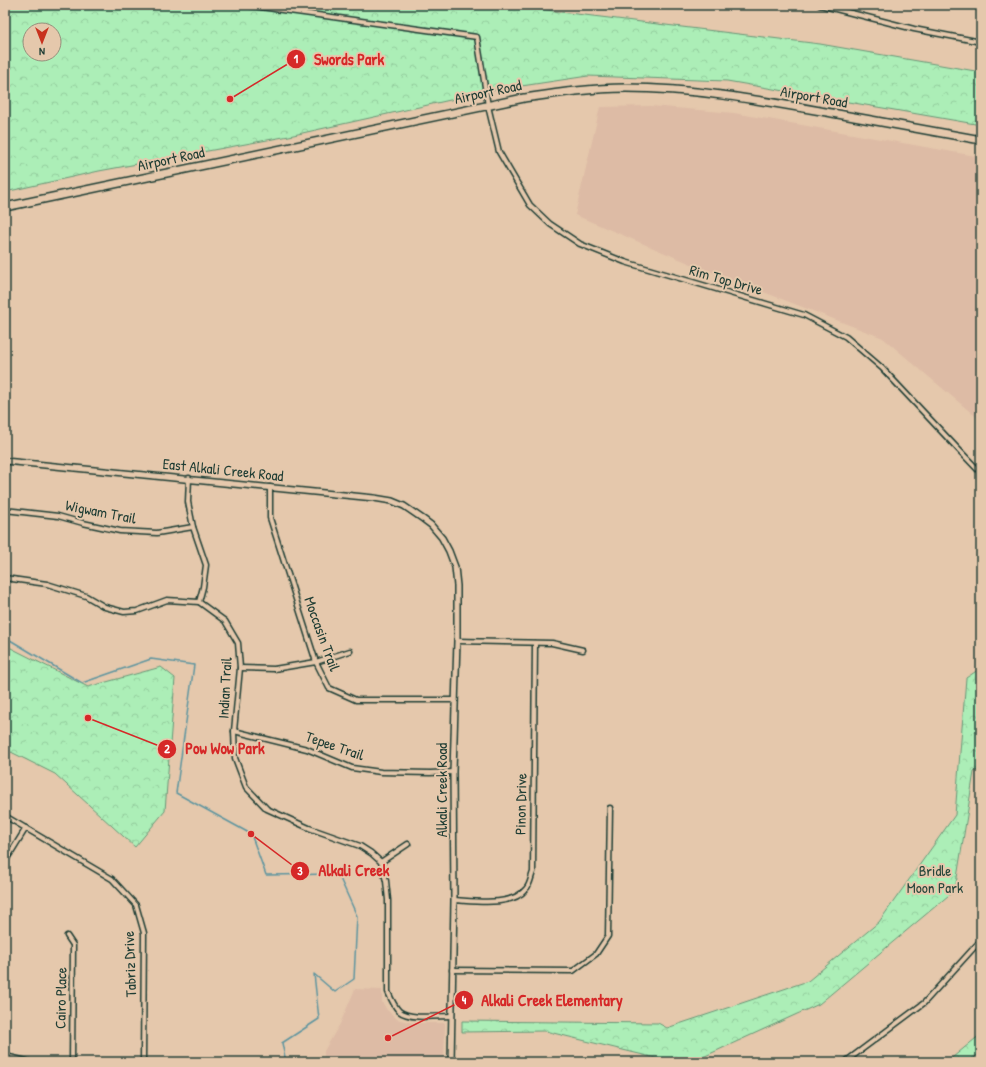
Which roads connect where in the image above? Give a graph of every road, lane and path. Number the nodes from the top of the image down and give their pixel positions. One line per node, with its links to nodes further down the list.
1 (245, 5): 4 (street, Rim Top Drive)
2 (820, 5): 3 (street)
3 (981, 42)
4 (488, 106): 5 (highway, Airport Road); 6 (highway, Airport Road); 8 (street, Rim Top Drive)
5 (981, 140)
6 (5, 207)
7 (5, 461): 9 (street, East Alkali Creek Road)
8 (981, 472)
9 (189, 478): 10 (street, East Alkali Creek Road); 13 (street)
10 (270, 487): 12 (street, East Alkali Creek Road); 20 (street, Moccasin Trail)
11 (5, 510): 13 (street, Wigwam Trail)
12 (431, 525): 16 (street, Alkali Creek Road)
13 (193, 527): 15 (street)
14 (5, 578): 15 (street)
15 (199, 602): 21 (street, Indian Trail)
16 (457, 641): 17 (street); 22 (street, Alkali Creek Road)
17 (535, 642): 18 (street); 31 (street, Pinon Drive)
18 (584, 650)
19 (350, 652): 20 (street)
20 (316, 662): 21 (street); 22 (street, Moccasin Trail)
21 (240, 668): 23 (street, Indian Trail)
22 (455, 700): 24 (street, Alkali Creek Road)
23 (234, 731): 24 (street, Tepee Trail); 30 (street, Indian Trail)
24 (453, 772): 31 (street, Alkali Creek Road)
25 (610, 808): 34 (street)
26 (5, 816): 27 (street, Tabriz Drive)
27 (26, 828): 29 (street); 39 (street, Tabriz Drive)
28 (408, 844): 30 (street)
29 (5, 862)
30 (381, 862): 35 (street)
31 (454, 900): 34 (street, Alkali Creek Road)
32 (67, 936): 38 (street, Cairo Place)
33 (981, 940): 41 (street)
34 (452, 970): 35 (street, Alkali Creek Road)
35 (451, 1016): 40 (street, Alkali Creek Road)
36 (5, 1056): 37 (street)
37 (65, 1062)
38 (72, 1062)
39 (143, 1062)
40 (451, 1062)
41 (845, 1062)

